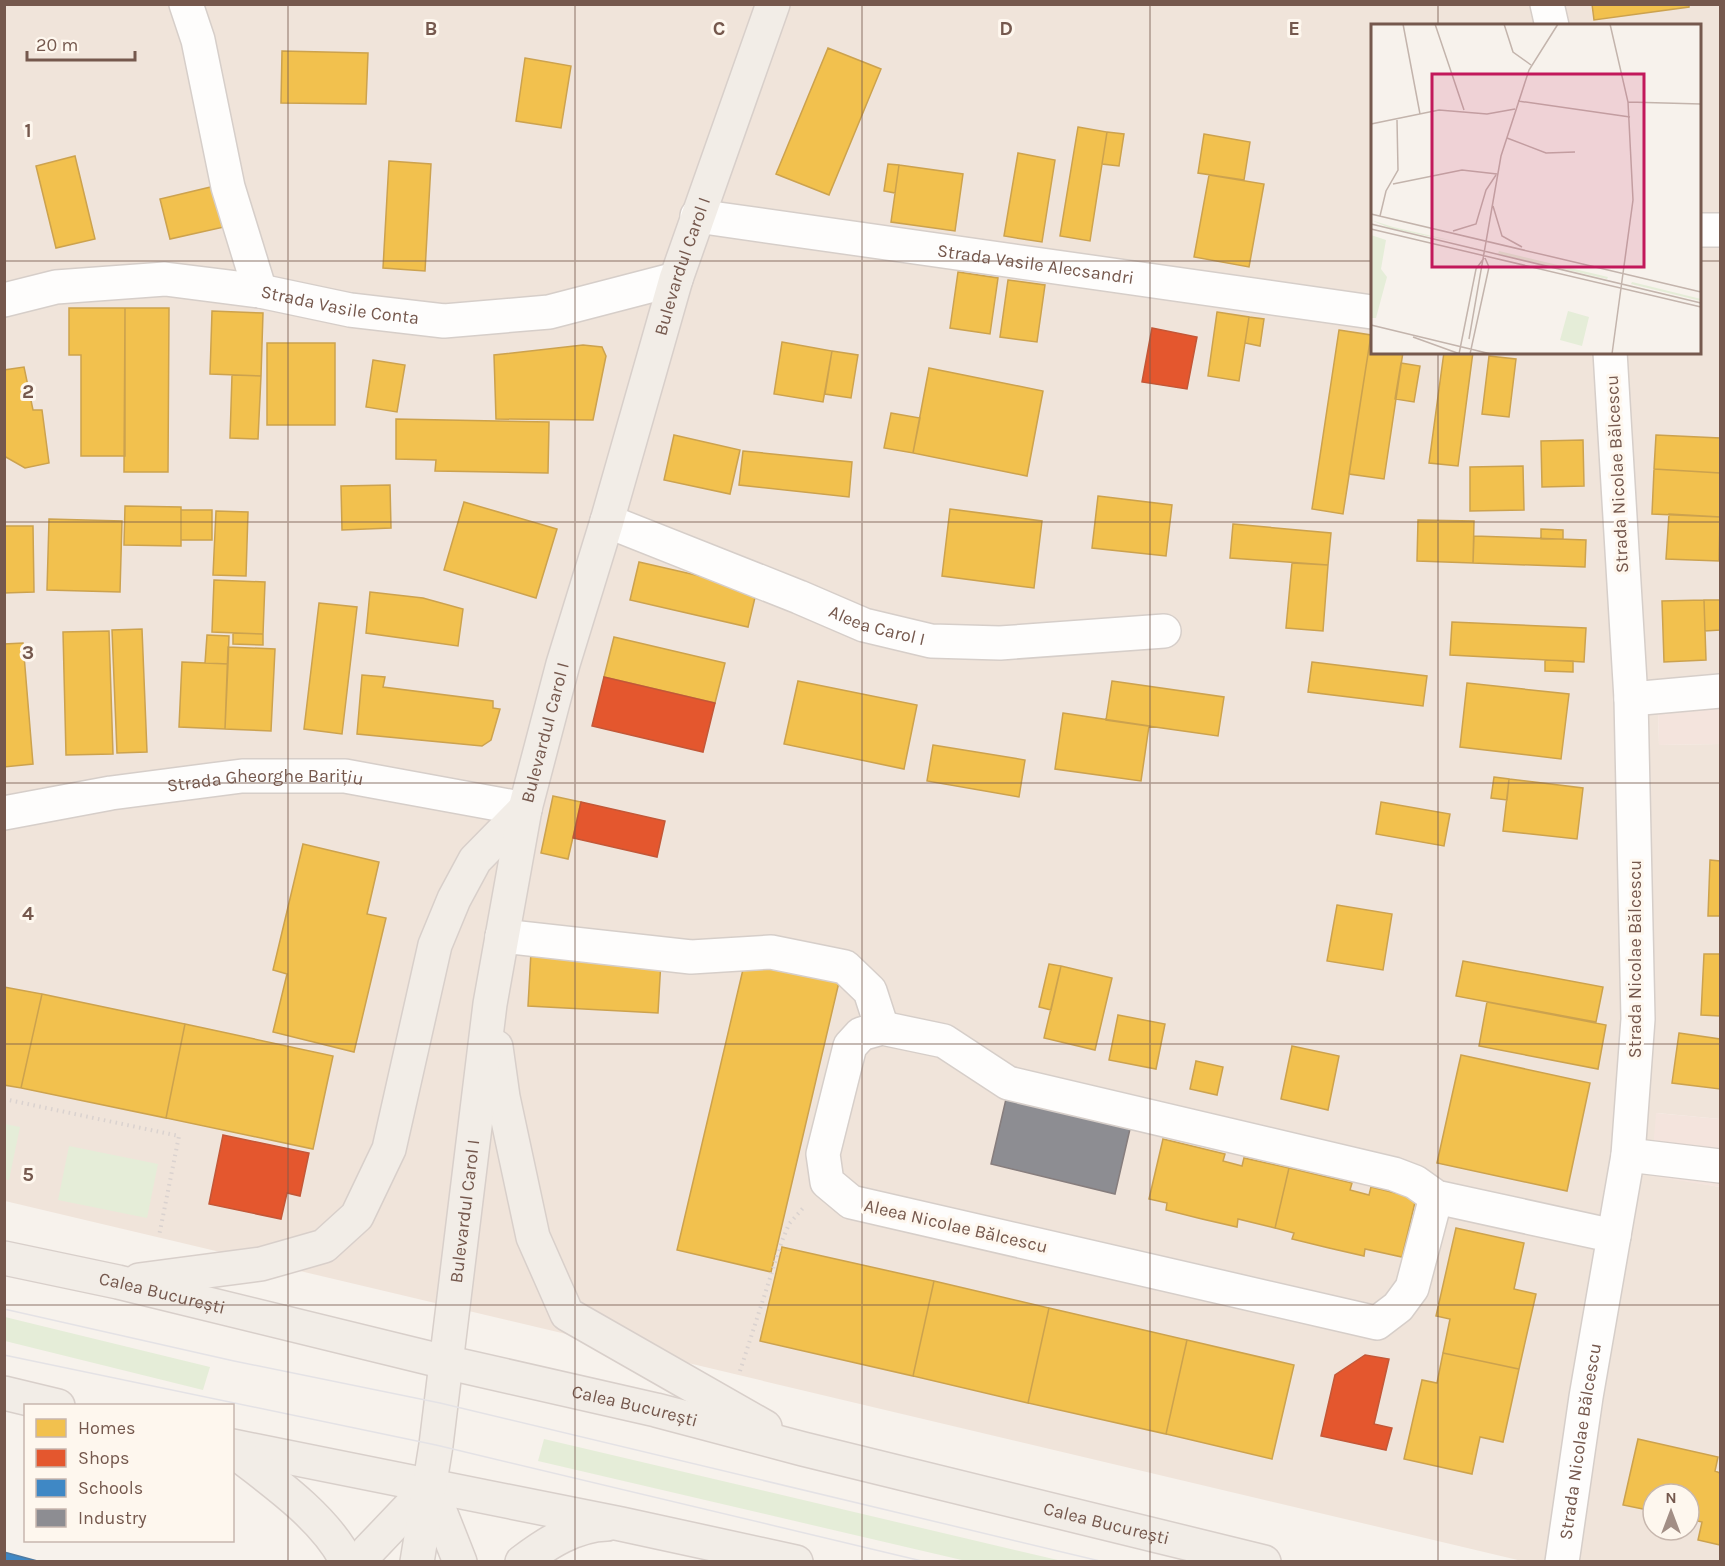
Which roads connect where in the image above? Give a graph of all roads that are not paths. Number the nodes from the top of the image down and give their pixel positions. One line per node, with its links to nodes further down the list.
1 (186, 4): 9 (street)
2 (773, 4): 5 (main road, Bulevardul Carol I)
3 (1547, 4): 4 (street)
4 (1552, 24)
5 (698, 216): 8 (main road, Bulevardul Carol I); 11 (street, Strada Vasile Alecsandri)
6 (1701, 230): 7 (street)
7 (1720, 230)
8 (676, 279): 9 (street, Strada Vasile Conta); 13 (main road, Bulevardul Carol I)
9 (260, 291): 10 (street, Strada Vasile Conta)
10 (4, 300)
11 (1371, 312)
12 (1610, 354): 16 (street, Strada Nicolae Bălcescu)
13 (607, 521): 14 (street, Aleea Carol I); 17 (main road, Bulevardul Carol I)
14 (1164, 631)
15 (1720, 691): 16 (street)
16 (1631, 699): 22 (street, Strada Nicolae Bălcescu)
17 (525, 809): 18 (street, Strada Gheorghe Barițiu); 19 (main road, Bulevardul Carol I); 27 (main road)
18 (4, 813)
19 (502, 936): 20 (main road, Bulevardul Carol I); 21 (street)
20 (489, 1004): 28 (main road, Bulevardul Carol I); 32 (main road)
21 (882, 1028): 24 (street); 24 (street, Aleea Nicolae Bălcescu)
22 (1628, 1155): 23 (street); 25 (street, Strada Nicolae Bălcescu)
23 (1720, 1166)
24 (1436, 1197): 25 (street)
25 (1614, 1236): 43 (street, Strada Nicolae Bălcescu)
26 (4, 1258): 27 (main road, Calea București)
27 (118, 1282): 28 (main road, Calea București)
28 (445, 1362): 32 (main road, Calea București); 34 (main road, Bulevardul Carol I)
29 (4, 1393): 30 (main road)
30 (50, 1404)
31 (234, 1448): 34 (main road)
32 (803, 1449): 42 (main road, Calea București)
33 (234, 1450): 36 (main road)
34 (430, 1486): 35 (main road); 37 (main road); 38 (main road); 39 (main road, Bulevardul Carol I)
35 (621, 1524): 40 (main road); 41 (main road)
36 (347, 1562)
37 (364, 1562)
38 (417, 1562)
39 (460, 1562)
40 (522, 1562)
41 (796, 1562)
42 (1264, 1562)
43 (1562, 1562)

